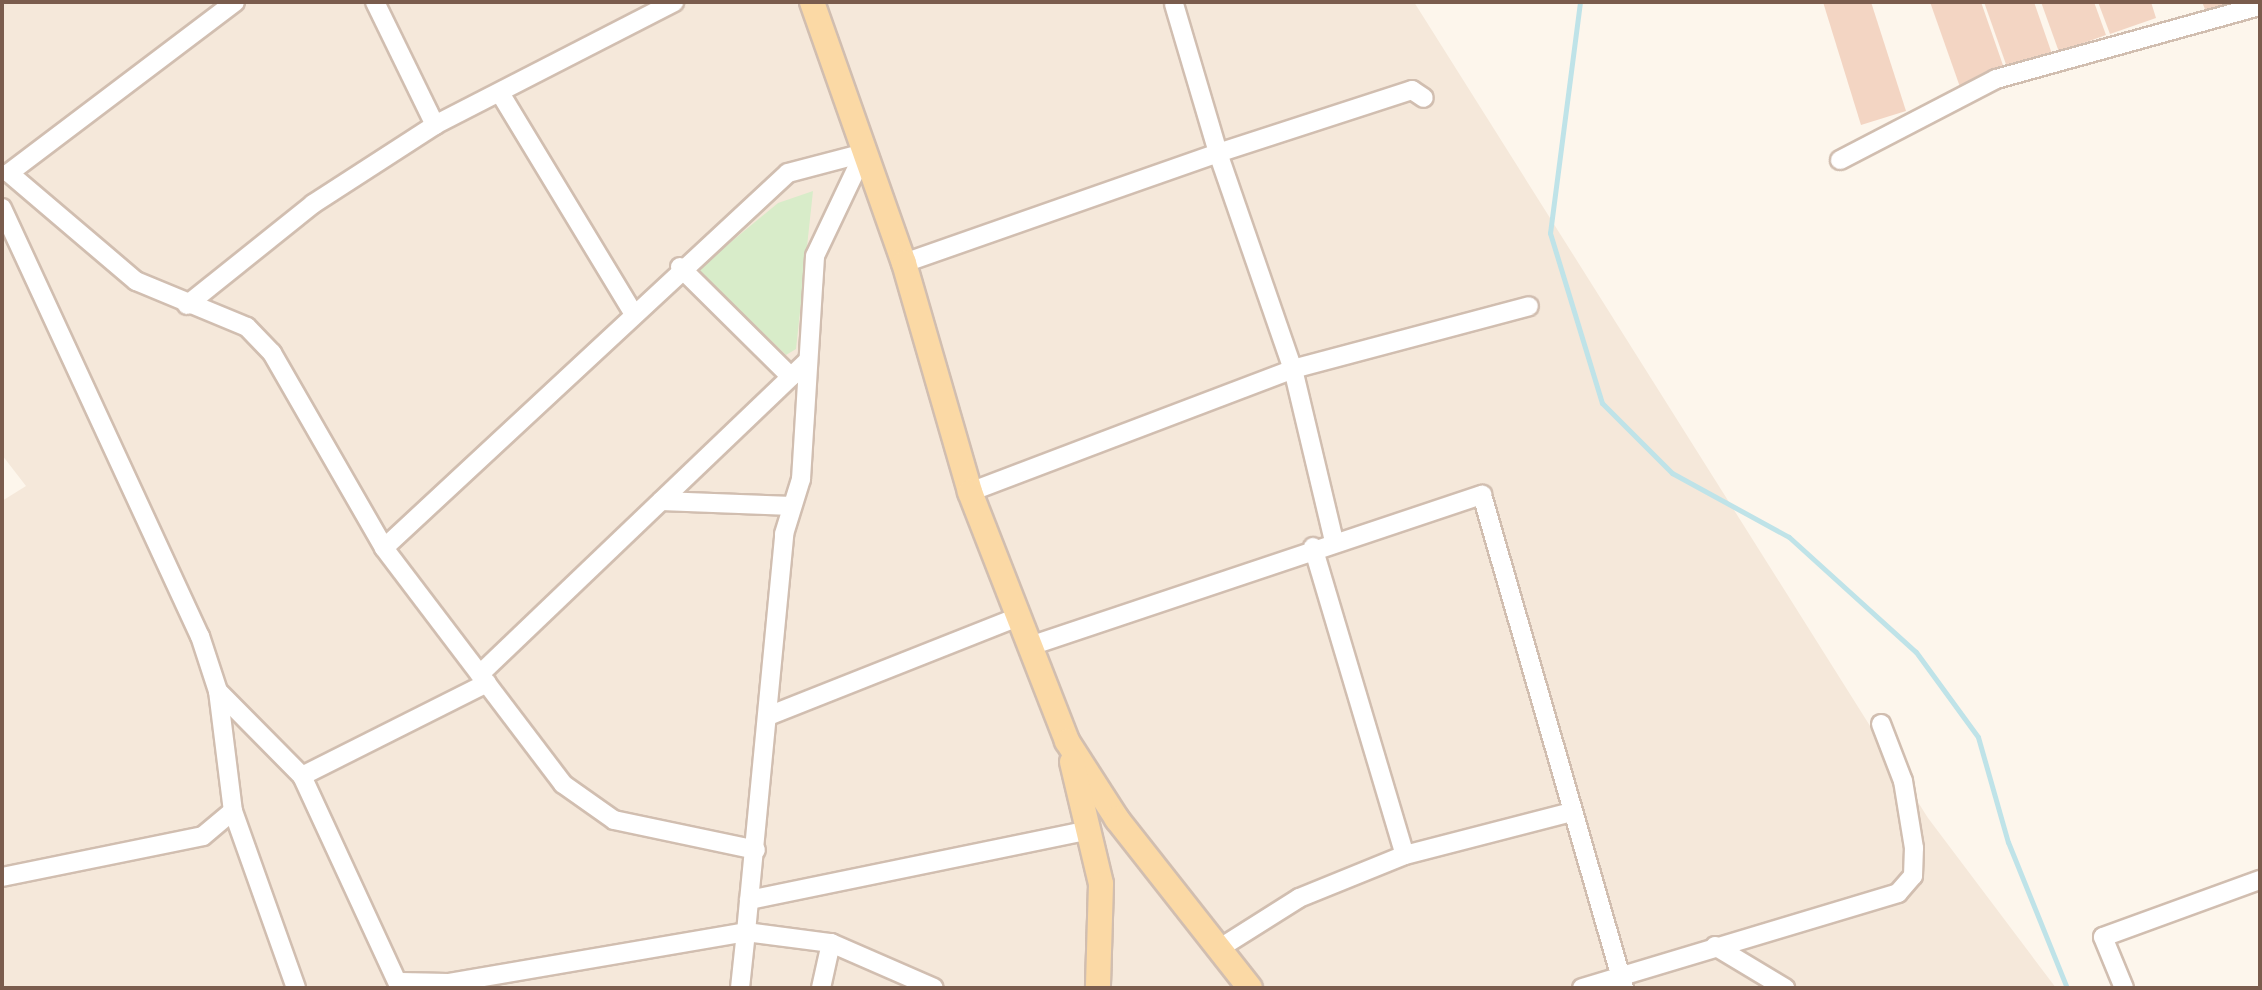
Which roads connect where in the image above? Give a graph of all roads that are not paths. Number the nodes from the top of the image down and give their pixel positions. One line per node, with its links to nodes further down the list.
1 (235, 2): 13 (street)
2 (375, 2): 9 (street)
3 (674, 2): 7 (street)
4 (812, 2): 10 (main road)
5 (1174, 4): 11 (street)
6 (2260, 6): 12 (street)
7 (500, 93): 9 (street); 19 (street)
8 (1424, 98): 11 (street)
9 (435, 125): 17 (street)
10 (864, 153): 15 (main road); 16 (street); 20 (street)
11 (1218, 153): 15 (street); 21 (street)
12 (1840, 160)
13 (4, 174): 17 (street)
14 (2, 208): 32 (street)
15 (904, 263): 23 (main road)
16 (680, 267): 19 (street); 22 (street)
17 (187, 305): 28 (street)
18 (1529, 306): 21 (street)
19 (632, 311): 28 (street)
20 (808, 361): 22 (street); 25 (street)
21 (1293, 369): 23 (street); 26 (street)
22 (791, 377): 24 (street)
23 (970, 492): 29 (main road)
24 (661, 501): 25 (street); 31 (street)
25 (792, 506): 33 (street)
26 (1334, 541): 27 (street); 38 (street)
27 (1313, 547): 30 (street); 41 (street)
28 (384, 548): 31 (street)
29 (1020, 616): 30 (main road); 33 (street)
30 (1030, 646): 35 (main road)
31 (484, 679): 36 (street); 40 (street)
32 (218, 691): 36 (street); 37 (street)
33 (768, 716): 40 (street)
34 (1881, 724): 47 (street)
35 (1067, 741): 39 (main road); 48 (main road)
36 (302, 776): 50 (street)
37 (233, 811): 42 (street); 51 (street)
38 (1571, 812): 41 (street); 49 (street)
39 (1089, 830): 44 (street); 55 (main road)
40 (756, 850): 44 (street)
41 (1405, 855): 48 (street)
42 (2, 877)
43 (2260, 880): 59 (street)
44 (749, 900): 45 (street)
45 (746, 932): 46 (street); 50 (street); 52 (street)
46 (831, 943): 53 (street); 54 (street)
47 (1715, 946): 49 (street); 58 (street)
48 (1220, 948): 56 (main road)
49 (1622, 980): 57 (street)
50 (401, 985)
51 (296, 988)
52 (740, 988)
53 (821, 988)
54 (934, 988)
55 (1098, 988)
56 (1250, 988)
57 (1582, 988)
58 (1785, 988)
59 (2124, 988)

